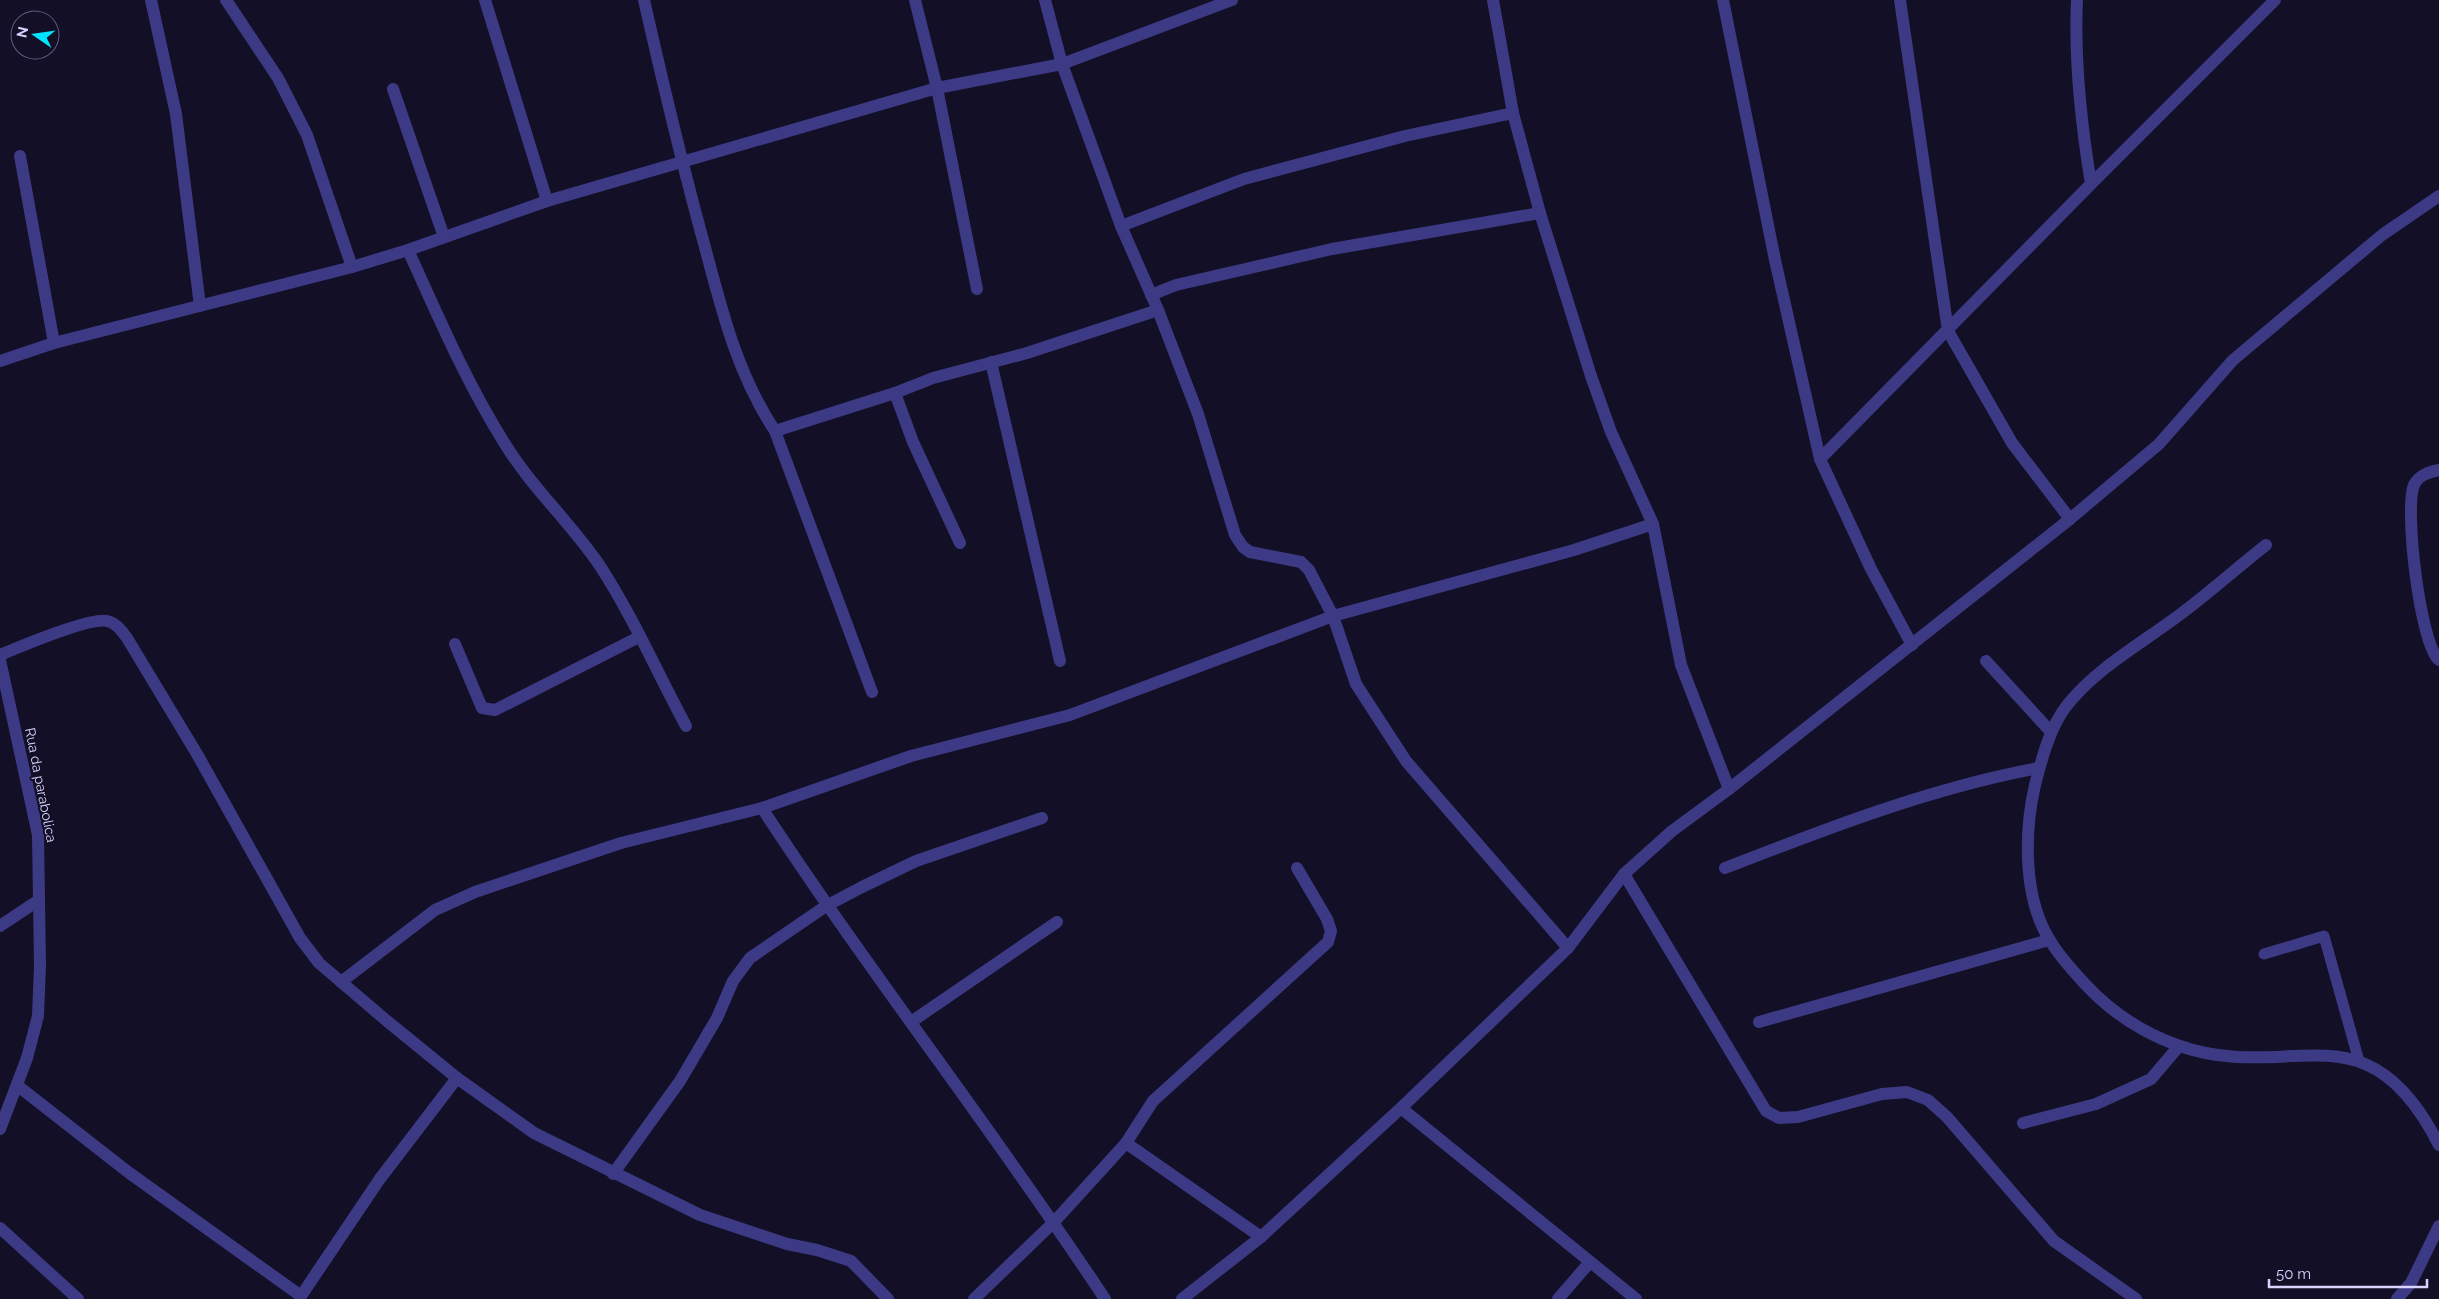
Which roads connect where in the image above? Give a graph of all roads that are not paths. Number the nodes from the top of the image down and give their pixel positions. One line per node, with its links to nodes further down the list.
1 (151, 0): 29 (street)
2 (226, 0): 26 (street)
3 (485, 0): 21 (street)
4 (644, 0): 18 (street)
5 (914, 0): 14 (street)
6 (1045, 0): 13 (street)
7 (1232, 0): 13 (street)
8 (1494, 0): 16 (street)
9 (1723, 0): 37 (street)
10 (1900, 0): 31 (street)
11 (2077, 0): 19 (street)
12 (2275, 0): 19 (street)
13 (1062, 64): 14 (street); 23 (street)
14 (937, 88): 18 (street); 27 (street)
15 (393, 89): 24 (street)
16 (1513, 112): 22 (street); 23 (street)
17 (20, 156): 32 (street)
18 (681, 161): 21 (street); 36 (street)
19 (2091, 184): 31 (street)
20 (2439, 196): 39 (street)
21 (547, 201): 24 (street)
22 (1540, 213): 28 (street); 40 (street)
23 (1121, 226): 28 (street)
24 (444, 237): 25 (street)
25 (408, 250): 26 (street); 44 (street)
26 (352, 267): 29 (street)
27 (977, 289)
28 (1151, 295): 30 (street)
29 (200, 306): 32 (street)
30 (1158, 310): 34 (street); 43 (street)
31 (1948, 331): 37 (street); 39 (street)
32 (54, 343): 33 (street)
33 (0, 361)
34 (991, 362): 35 (street); 50 (street)
35 (894, 393): 36 (street); 41 (street)
36 (775, 431): 52 (street)
37 (1820, 459): 46 (street)
38 (2439, 470): 49 (street)
39 (2070, 519): 46 (street)
40 (1653, 524): 43 (street); 56 (street)
41 (960, 543)
42 (2266, 545): 54 (street)
43 (1333, 616): 57 (street); 67 (street)
44 (639, 637): 45 (street); 53 (street)
45 (455, 644)
46 (1912, 645): 56 (street)
47 (0, 655): 69 (street)
48 (0, 660): 62 (street, Rua da parabolica)
49 (2439, 660)
50 (1060, 661)
51 (1986, 661): 54 (street)
52 (872, 692)
53 (686, 726)
54 (2051, 732): 55 (street)
55 (2039, 768): 60 (street); 66 (street)
56 (1729, 789): 61 (street)
57 (762, 808): 63 (street); 69 (street)
58 (1042, 818): 63 (street)
59 (1296, 868): 79 (street)
60 (1725, 868)
61 (1624, 874): 67 (street); 95 (street)
62 (39, 900): 65 (street); 75 (street, Rua da parabolica)
63 (826, 906): 70 (street); 81 (street)
64 (1057, 922): 70 (street)
65 (0, 926)
66 (2049, 940): 71 (street); 72 (street)
67 (1568, 948): 76 (street)
68 (2264, 954): 73 (lane)
69 (341, 982): 74 (street)
70 (911, 1022): 82 (street)
71 (1759, 1022)
72 (2179, 1046): 73 (street); 77 (street)
73 (2359, 1061): 80 (street)
74 (457, 1078): 81 (street); 87 (street)
75 (18, 1086): 78 (street, Rua da parabolica); 87 (street)
76 (1400, 1108): 85 (street); 86 (street)
77 (2023, 1124)
78 (0, 1130)
79 (1126, 1144): 82 (street); 85 (street)
80 (2439, 1145)
81 (613, 1174): 89 (street)
82 (1054, 1222): 90 (street); 91 (street)
83 (2439, 1226): 96 (street)
84 (0, 1228): 88 (street)
85 (1261, 1237): 92 (street)
86 (1590, 1262): 93 (street); 94 (street)
87 (303, 1297)
88 (78, 1299)
89 (888, 1299)
90 (974, 1299)
91 (1104, 1299)
92 (1182, 1299)
93 (1558, 1299)
94 (1636, 1299)
95 (2136, 1299)
96 (2397, 1299)

